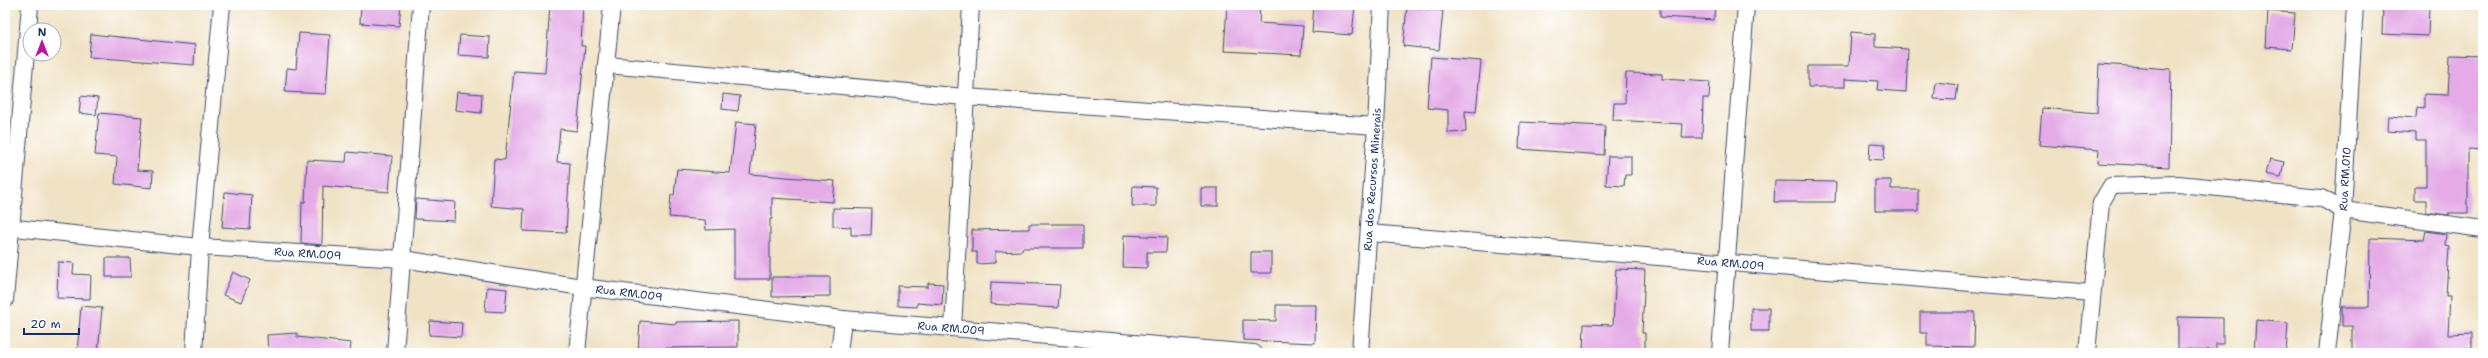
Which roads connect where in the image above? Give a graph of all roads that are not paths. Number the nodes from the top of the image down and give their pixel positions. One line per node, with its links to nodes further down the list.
1 (30, 5): 13 (street)
2 (222, 5): 16 (street)
3 (421, 5): 17 (street)
4 (612, 5): 9 (street)
5 (971, 5): 10 (street)
6 (1382, 5): 11 (street, Rua dos Recursos Minerais)
7 (1746, 5): 18 (street)
8 (2355, 5): 12 (street, Rua RM.010)
9 (607, 65): 10 (street); 19 (street)
10 (965, 97): 11 (street); 23 (street)
11 (1376, 126): 15 (street, Rua dos Recursos Minerais)
12 (2343, 210): 14 (street); 20 (street); 33 (street, Rua RM.010)
13 (8, 227): 16 (street, Rua RM.009); 21 (street)
14 (2483, 229)
15 (1369, 233): 18 (street, Rua RM.009); 30 (street, Rua dos Recursos Minerais)
16 (200, 247): 17 (street, Rua RM.009); 25 (street)
17 (403, 258): 19 (street, Rua RM.009); 26 (street)
18 (1729, 262): 20 (street, Rua RM.009); 31 (street)
19 (582, 288): 22 (street, Rua RM.009); 27 (street)
20 (2092, 293): 32 (street)
21 (5, 300)
22 (843, 319): 23 (street, Rua RM.009); 28 (street)
23 (953, 328): 24 (street, Rua RM.009)
24 (1128, 348): 29 (street, Rua RM.009)
25 (194, 353)
26 (395, 353)
27 (577, 353)
28 (839, 353)
29 (1254, 353)
30 (1360, 353)
31 (1720, 353)
32 (2088, 353)
33 (2327, 353)

